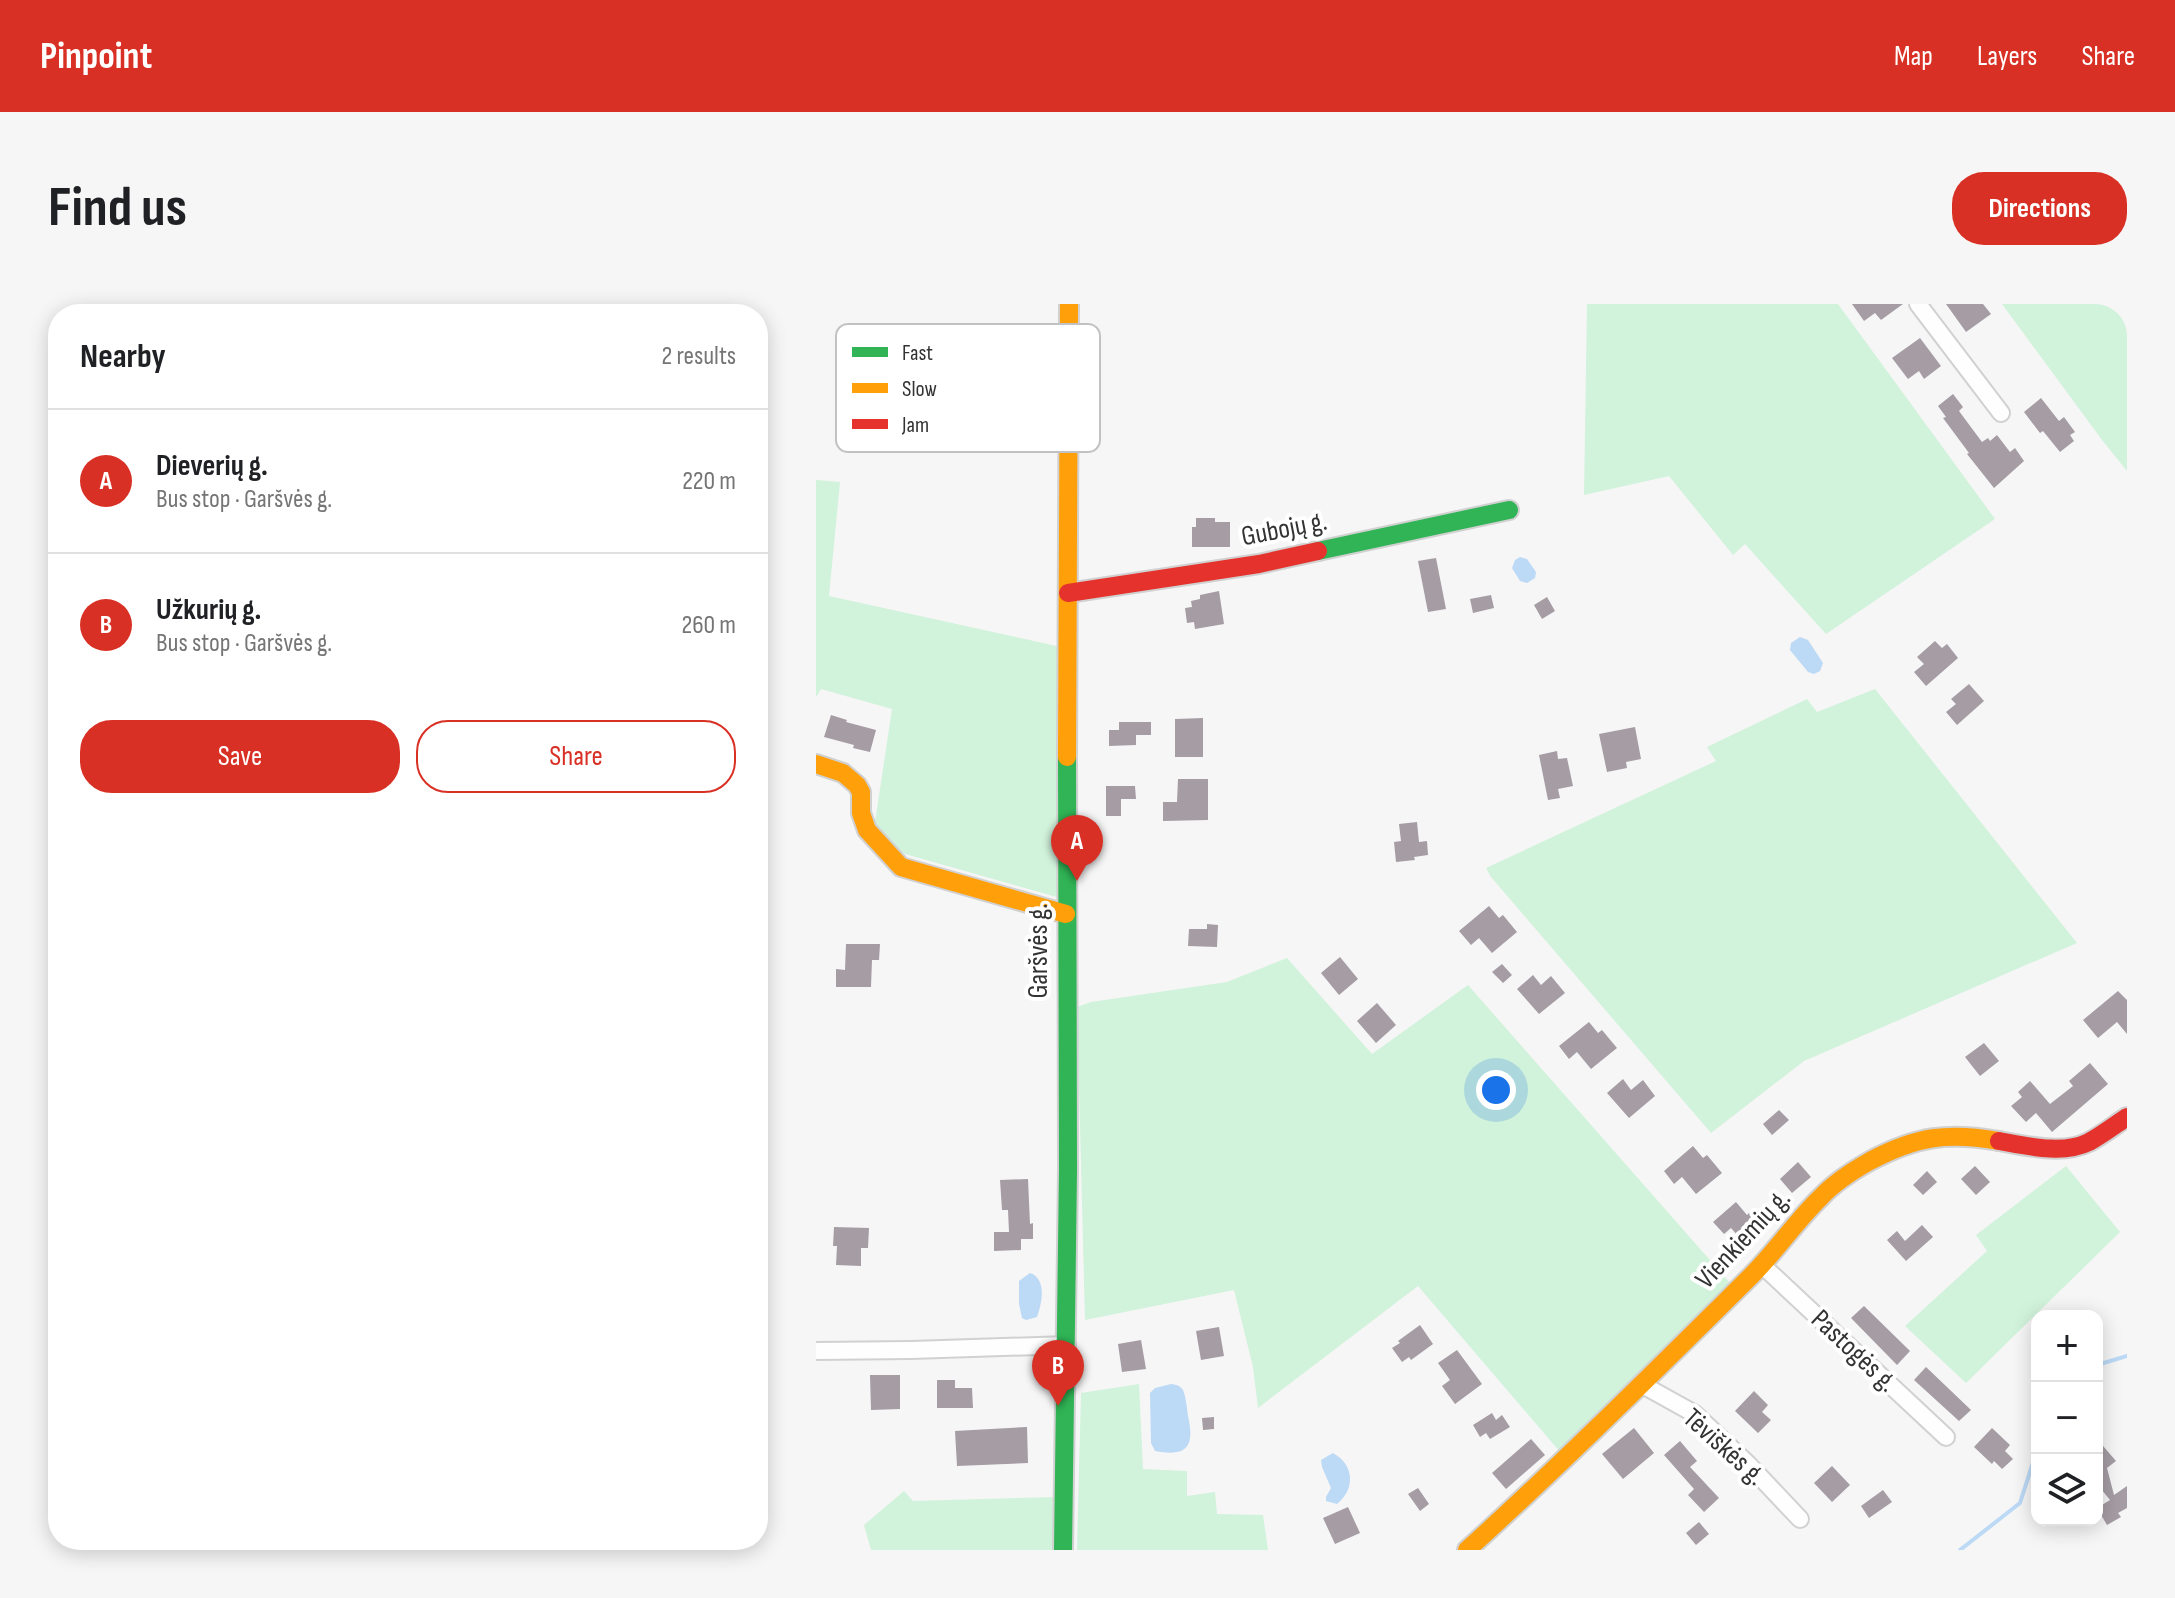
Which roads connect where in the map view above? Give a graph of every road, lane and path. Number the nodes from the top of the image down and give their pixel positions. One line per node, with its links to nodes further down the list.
1 (1069, 304): 3 (street, Garšvės g.)
2 (1918, 304): 4 (street)
3 (1069, 324)
4 (2001, 413)
5 (1068, 452): 7 (street, Garšvės g.)
6 (1509, 510): 7 (street, Gubojų g.)
7 (1068, 593): 9 (street, Garšvės g.)
8 (816, 764): 9 (street)
9 (1066, 914): 12 (street, Garšvės g.)
10 (2127, 1117): 11 (street, Vienkiemių g.)
11 (1762, 1265): 14 (street, Vienkiemių g.); 15 (street, Pastogės g.)
12 (1067, 1345): 13 (street); 17 (street, Garšvės g.)
13 (816, 1351)
14 (1641, 1384): 16 (street, Tėviškės g.); 18 (street, Vienkiemių g.)
15 (1946, 1437)
16 (1800, 1519)
17 (1063, 1550)
18 (1467, 1550)

